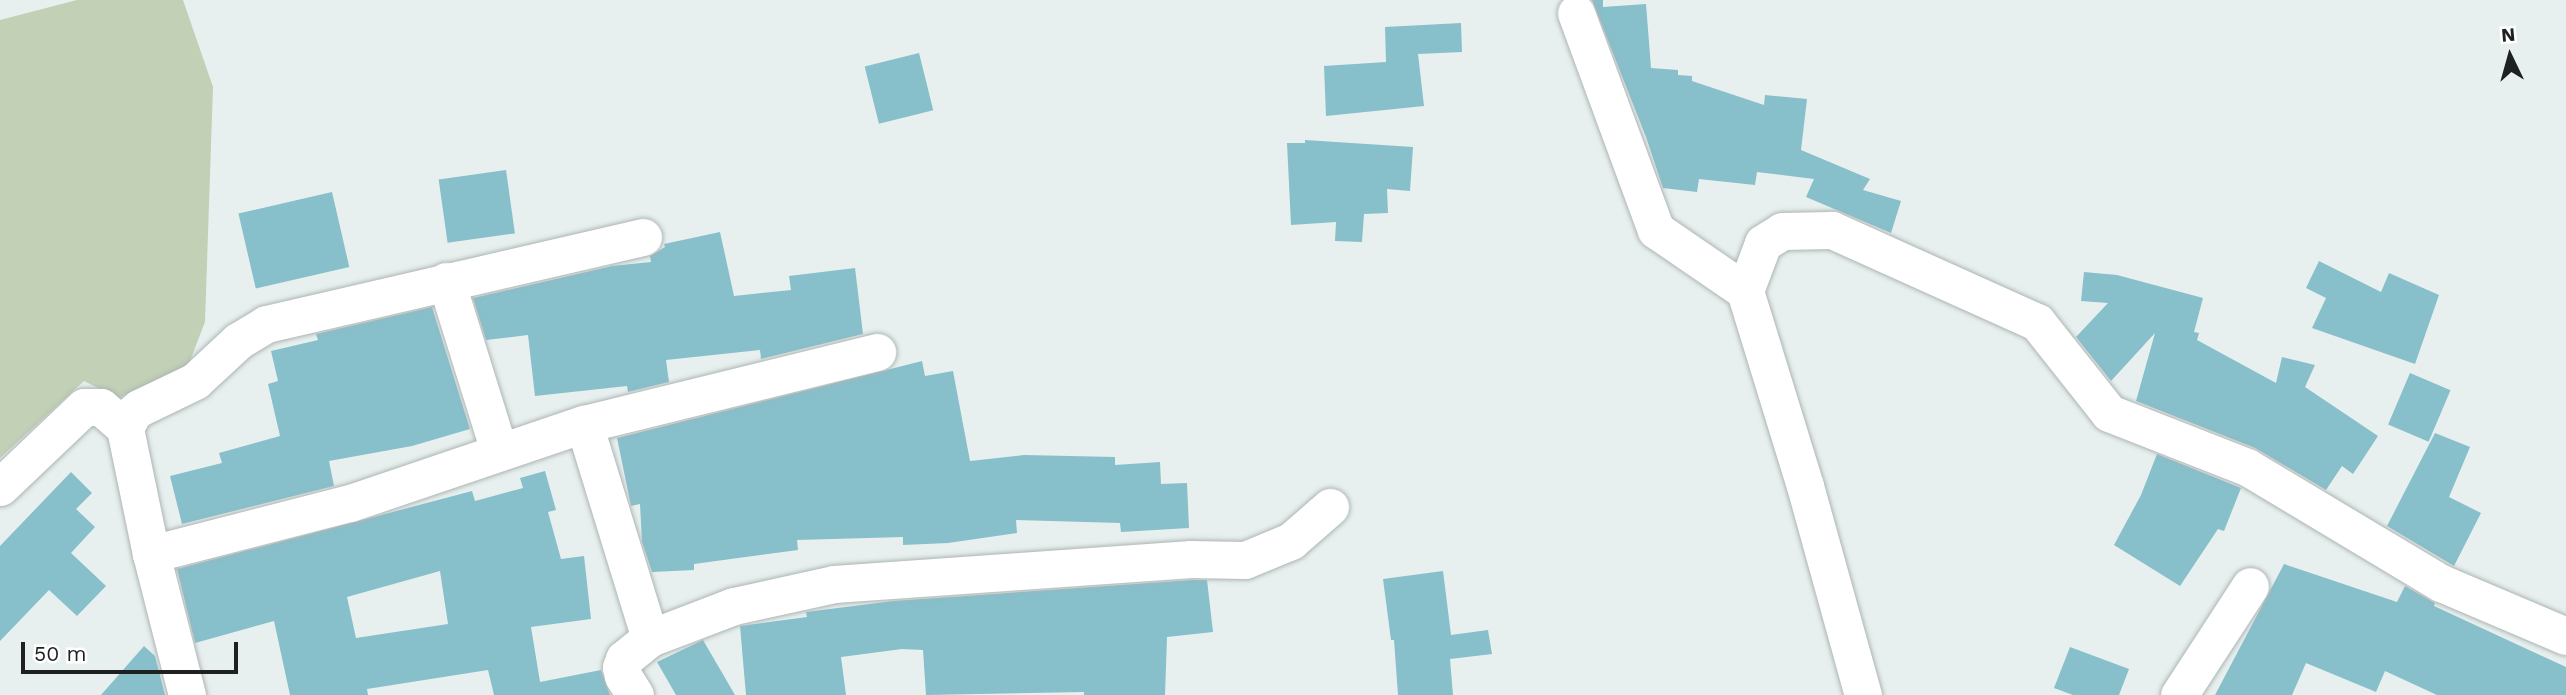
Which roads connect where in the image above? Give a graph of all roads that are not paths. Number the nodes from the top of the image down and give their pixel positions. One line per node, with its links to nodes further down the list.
1 (1576, 13): 4 (street)
2 (643, 237): 3 (street)
3 (446, 281): 7 (street); 8 (street)
4 (1745, 291): 13 (street); 17 (street)
5 (877, 352): 6 (street)
6 (584, 424): 8 (street); 14 (street)
7 (125, 428): 9 (street); 11 (street)
8 (499, 451): 11 (street)
9 (0, 487)
10 (1330, 507): 14 (street)
11 (151, 554): 15 (street)
12 (2250, 586): 18 (street)
13 (2566, 636)
14 (650, 638): 16 (street)
15 (187, 695)
16 (635, 695)
17 (1863, 695)
18 (2179, 695)

